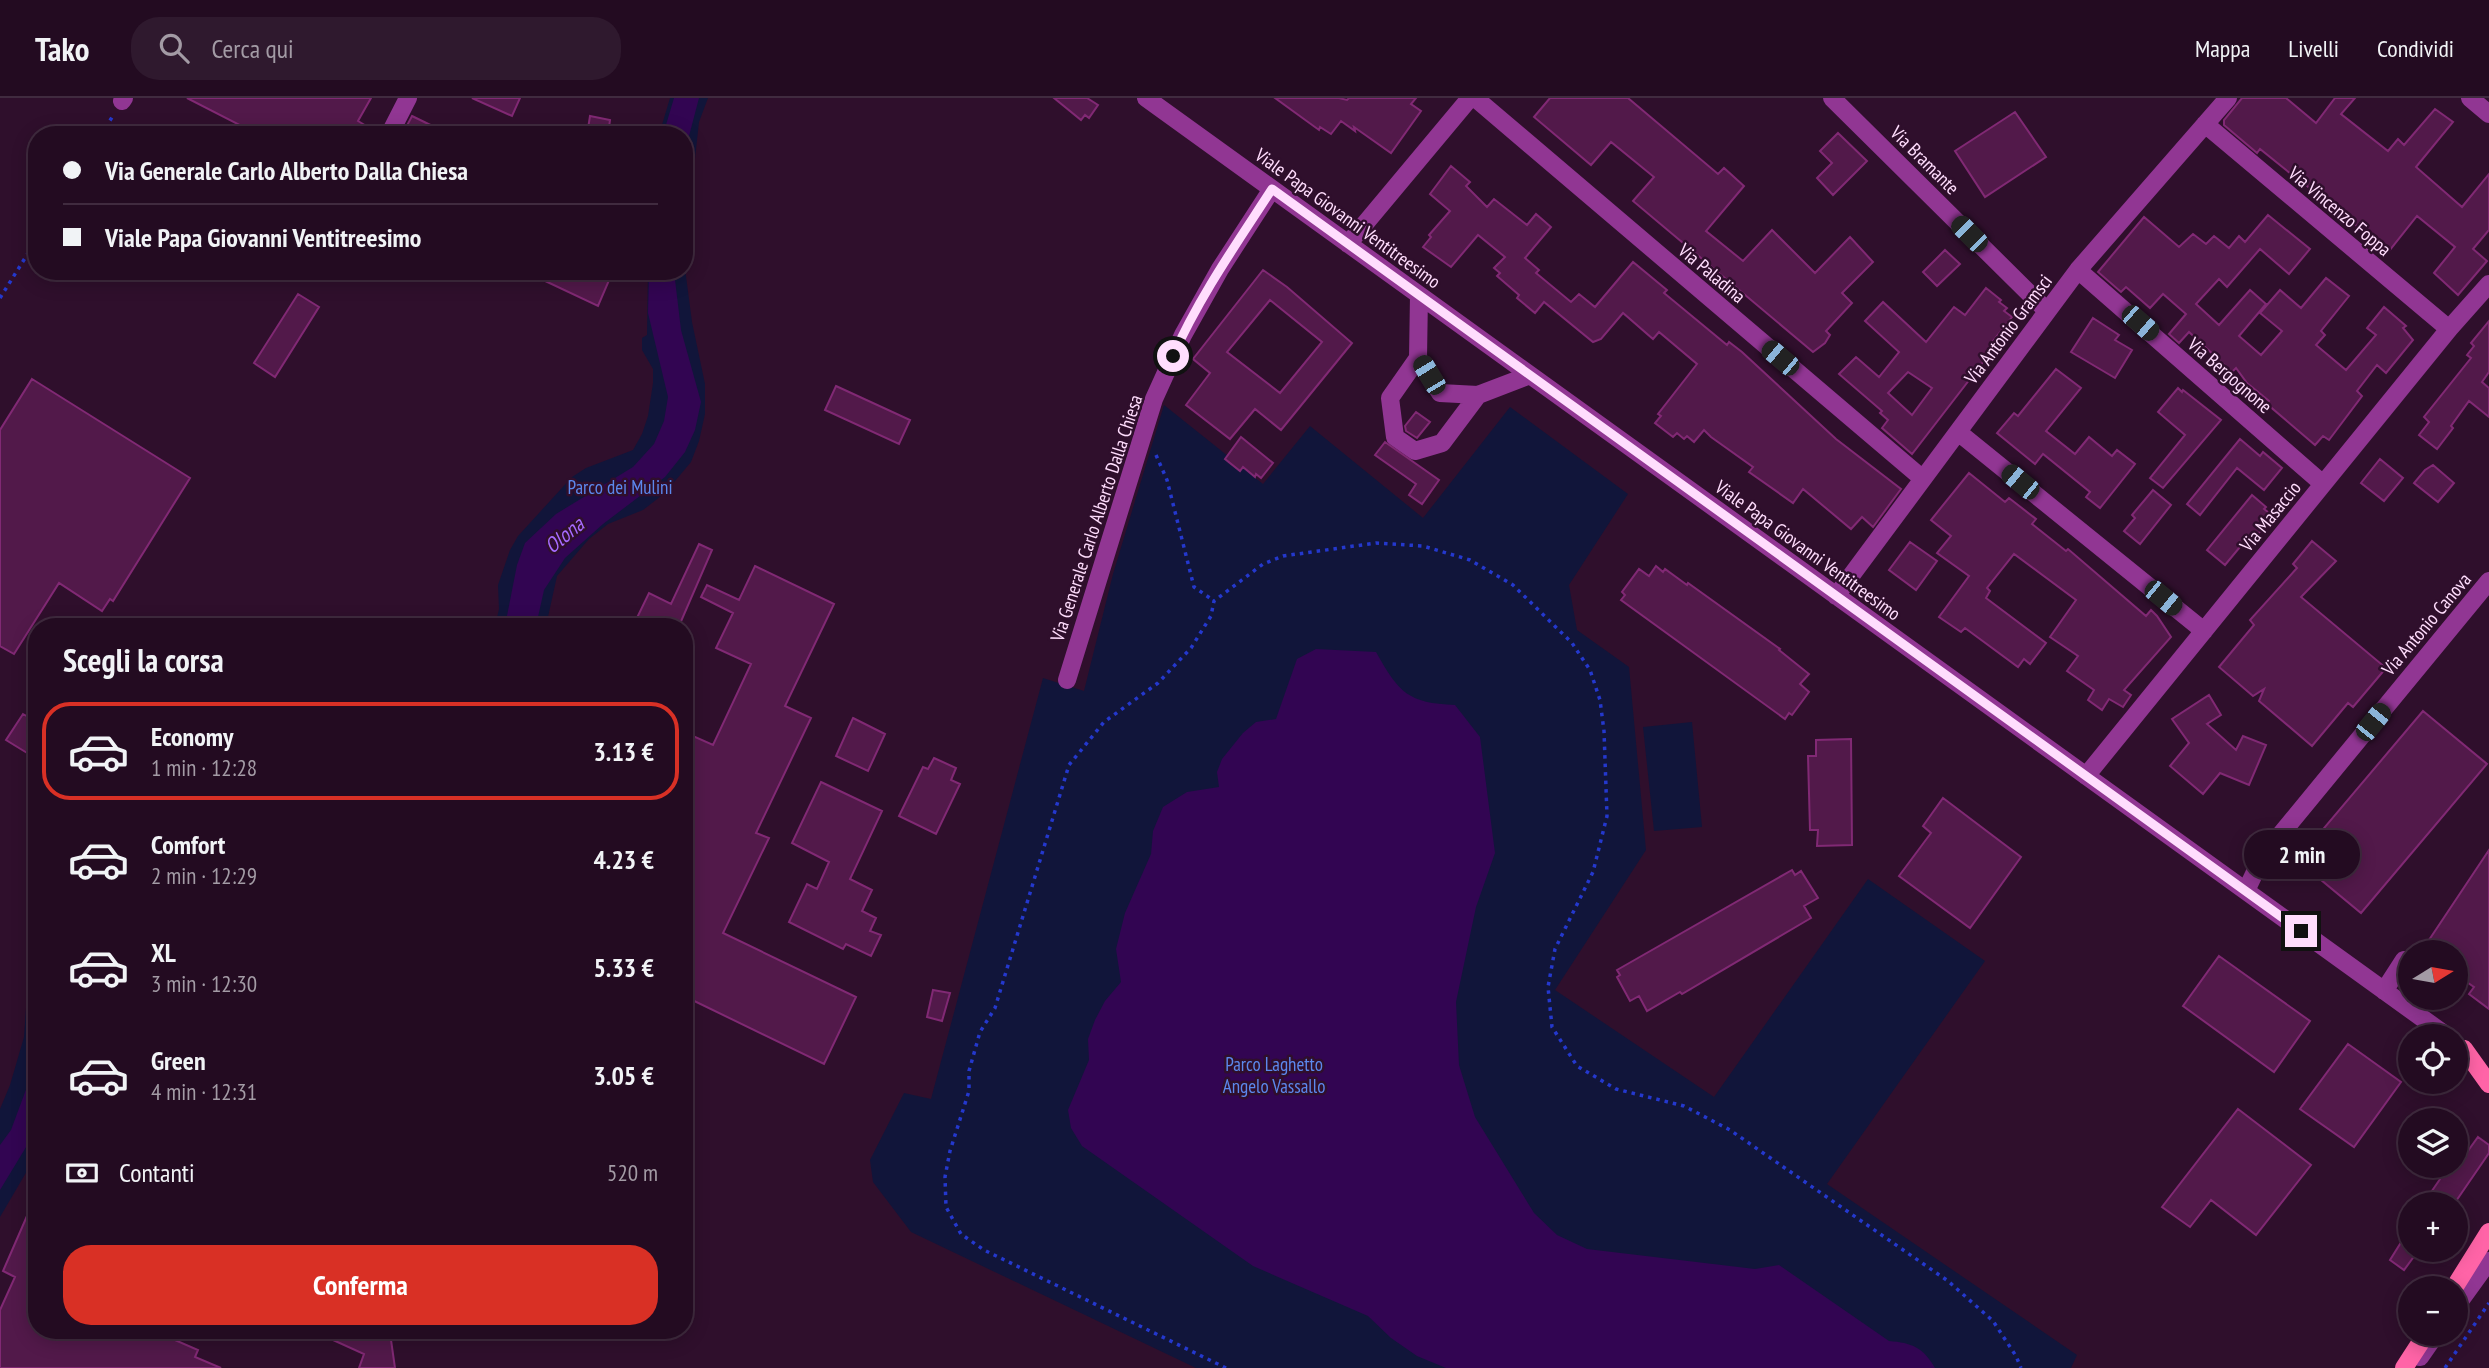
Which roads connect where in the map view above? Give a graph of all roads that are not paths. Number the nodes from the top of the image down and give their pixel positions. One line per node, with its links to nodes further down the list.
1 (408, 98): 9 (street)
2 (1146, 98): 10 (street, Viale Papa Giovanni Ventitreesimo)
3 (1473, 98): 11 (street); 21 (street, Via Paladina)
4 (1832, 98): 15 (street, Via Bramante)
5 (2228, 98): 8 (street, Via Antonio Gramsci)
6 (2470, 98): 7 (street)
7 (2489, 114)
8 (2205, 124): 12 (street, Via Antonio Gramsci); 16 (street, Via Vincenzo Foppa)
9 (394, 126)
10 (1272, 189): 11 (street, Viale Papa Giovanni Ventitreesimo); 26 (street, Via Generale Carlo Alberto Dalla Chiesa)
11 (1348, 244): 14 (street, Viale Papa Giovanni Ventitreesimo)
12 (2078, 270): 15 (street, Via Antonio Gramsci); 22 (street, Via Bergognone)
13 (2489, 284): 16 (street, Via Masaccio)
14 (1419, 295): 17 (street); 18 (street, Viale Papa Giovanni Ventitreesimo)
15 (2047, 311): 20 (street, Via Antonio Gramsci)
16 (2449, 329): 22 (street, Via Masaccio)
17 (1418, 358): 19 (street); 19 (street)
18 (1530, 375): 19 (street); 24 (street, Viale Papa Giovanni Ventitreesimo)
19 (1478, 395)
20 (1958, 432): 21 (street, Via Antonio Gramsci); 25 (street)
21 (1923, 479): 24 (street, Via Antonio Gramsci)
22 (2323, 484): 25 (street, Via Masaccio)
23 (2489, 581): 28 (street, Via Antonio Canova)
24 (1836, 596): 27 (street, Viale Papa Giovanni Ventitreesimo)
25 (2204, 631): 27 (street, Via Masaccio)
26 (1067, 680)
27 (2086, 776): 29 (street, Viale Papa Giovanni Ventitreesimo)
28 (2262, 856): 29 (street, Via Antonio Canova); 30 (street, Via Antonio Canova)
29 (2229, 879): 30 (street, Viale Papa Giovanni Ventitreesimo)
30 (2246, 891): 32 (street, Viale Papa Giovanni Ventitreesimo)
31 (2398, 969): 32 (street)
32 (2384, 991): 33 (street, Viale Papa Giovanni Ventitreesimo)
33 (2430, 1024)
34 (2468, 1051): 36 (street)
35 (2468, 1056): 37 (main road)
36 (2489, 1066)
37 (2489, 1084)
38 (2489, 1215): 39 (main road)
39 (2486, 1247): 40 (main road); 41 (street)
40 (2463, 1276)
41 (2468, 1282)
42 (2418, 1346): 44 (main road)
43 (2428, 1346): 45 (street)
44 (2404, 1368)
45 (2412, 1368)

